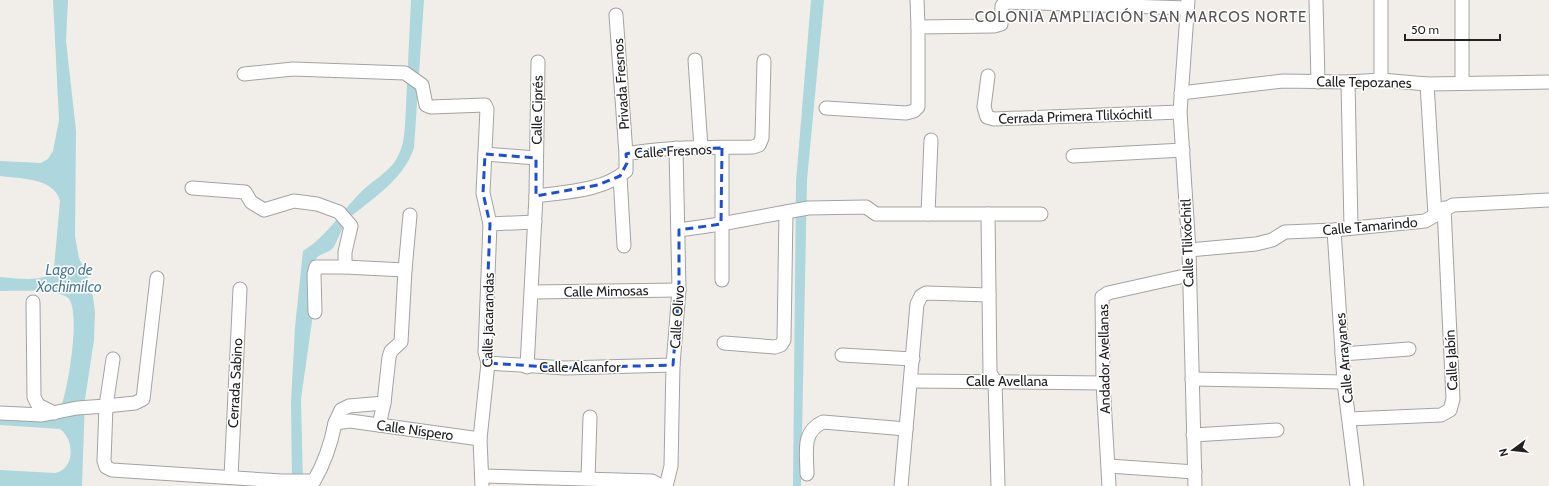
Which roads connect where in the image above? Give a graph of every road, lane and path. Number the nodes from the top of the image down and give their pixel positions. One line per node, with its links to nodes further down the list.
1 (917, 0): 7 (street)
2 (1316, 0): 14 (street)
3 (1381, 0): 13 (street)
4 (1462, 0): 17 (street)
5 (1187, 4): 7 (street); 19 (street, Calle Tlilxóchitl)
6 (616, 15): 28 (street, Privada Fresnos)
7 (918, 27): 20 (street)
8 (695, 60): 24 (street)
9 (764, 61): 25 (street, Calle Fresnos)
10 (538, 62): 30 (street, Calle Ciprés)
11 (244, 74): 27 (street)
12 (988, 76): 21 (street, Cerrada Primera Tlilxóchitl)
13 (1381, 80): 15 (street, Calle Tepozanes); 18 (street, Calle Tepozanes)
14 (1318, 82): 15 (street, Calle Tepozanes); 19 (street, Calle Tepozanes)
15 (1348, 82): 44 (street)
16 (1549, 82): 17 (street, Calle Tepozanes)
17 (1462, 83): 18 (street, Calle Tepozanes)
18 (1427, 84): 36 (street, Calle Jabín)
19 (1180, 93): 21 (street, Calle Tlilxóchitl)
20 (826, 108)
21 (1180, 112): 26 (street, Calle Tlilxóchitl)
22 (931, 140): 37 (street)
23 (676, 148): 24 (street, Calle Fresnos); 28 (street, Calle Fresnos); 45 (street, Calle Olivo)
24 (701, 148): 25 (street, Calle Fresnos)
25 (722, 148): 43 (street)
26 (1183, 150): 29 (street); 48 (street, Calle Tlilxóchitl)
27 (485, 154): 30 (street, Calle Ciprés); 42 (street, Calle Jacarandas)
28 (626, 154): 31 (street, Calle Fresnos)
29 (1073, 156)
30 (536, 158): 33 (street, Calle Ciprés)
31 (620, 176): 33 (street, Calle Fresnos); 47 (street)
32 (192, 188): 49 (street)
33 (536, 196): 41 (street, Calle Ciprés)
34 (1549, 200): 36 (street, Calle Tamarindo)
35 (788, 211): 37 (street); 43 (street); 60 (street)
36 (1440, 212): 44 (street, Calle Tamarindo); 79 (street, Calle Jabín)
37 (928, 214): 38 (street)
38 (988, 214): 39 (street); 57 (street)
39 (1041, 214)
40 (410, 215): 50 (street)
41 (535, 222): 42 (street); 56 (street)
42 (490, 224): 66 (street, Calle Jacarandas)
43 (721, 224): 45 (street); 53 (street)
44 (1351, 228): 46 (street, Calle Tamarindo)
45 (679, 230): 55 (street, Calle Olivo)
46 (1334, 230): 48 (street, Calle Tamarindo); 62 (street, Calle Arrayanes)
47 (624, 246)
48 (1189, 250): 51 (street, Calle Tlilxóchitl)
49 (345, 267): 50 (street); 59 (street)
50 (404, 270): 74 (street)
51 (1189, 275): 69 (street, Calle Tlilxóchitl); 72 (street, Andador Avellanas)
52 (157, 278): 75 (street)
53 (722, 280)
54 (240, 289): 89 (street, Cerrada Sabino)
55 (679, 290): 56 (street, Calle Mimosas); 67 (street, Calle Olivo)
56 (532, 292): 68 (street)
57 (989, 295): 65 (street); 71 (street)
58 (33, 302): 77 (street)
59 (315, 312)
60 (724, 343)
61 (1409, 349): 62 (street)
62 (1342, 354): 73 (street, Calle Arrayanes)
63 (842, 355): 65 (street)
64 (114, 359): 75 (street)
65 (913, 359): 70 (street)
66 (488, 363): 68 (street, Calle Alcanfor); 85 (street, Calle Jacarandas)
67 (673, 365): 68 (street, Calle Alcanfor); 93 (street, Calle Olivo)
68 (527, 367)
69 (1192, 379): 73 (street); 84 (street, Calle Tlilxóchitl)
70 (911, 381): 71 (street, Calle Avellana); 82 (street)
71 (995, 381): 72 (street, Calle Avellana); 95 (street)
72 (1103, 382): 86 (street, Andador Avellanas)
73 (1344, 382): 79 (street, Calle Arrayanes)
74 (384, 403): 80 (street); 81 (street)
75 (106, 406): 77 (street); 89 (street)
76 (0, 413): 77 (street)
77 (56, 413)
78 (590, 417): 90 (street)
79 (1349, 419): 98 (street, Calle Arrayanes)
80 (334, 423): 81 (street, Calle Níspero); 89 (street)
81 (379, 425): 85 (street, Calle Níspero)
82 (906, 429): 88 (street); 94 (street)
83 (1277, 430): 84 (street)
84 (1193, 435): 87 (street, Calle Tlilxóchitl)
85 (480, 439): 91 (street, Calle Jacarandas)
86 (1108, 466): 87 (street); 96 (street, Andador Avellanas)
87 (1194, 472): 97 (street, Calle Tlilxóchitl)
88 (807, 474)
89 (231, 477)
90 (588, 479): 91 (street); 92 (street)
91 (483, 481)
92 (661, 486)
93 (666, 486)
94 (901, 486)
95 (998, 486)
96 (1109, 486)
97 (1195, 486)
98 (1356, 486)

